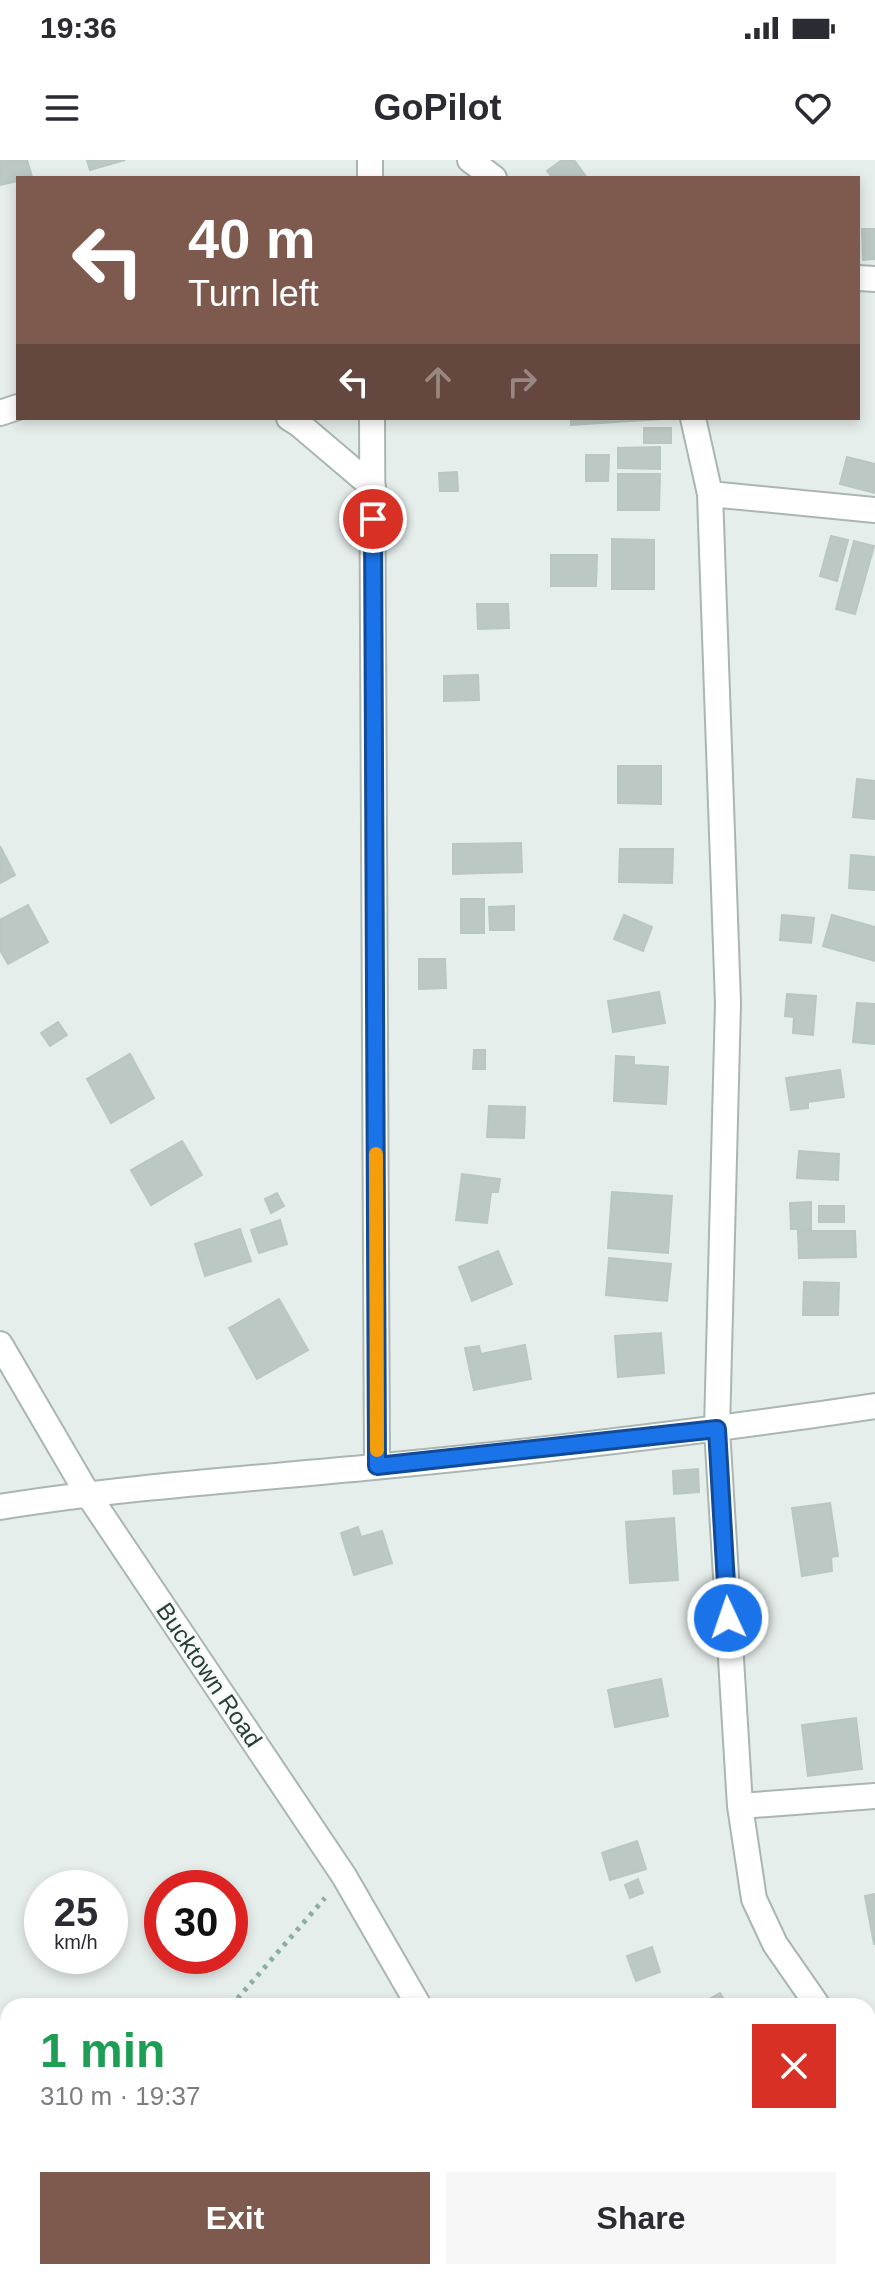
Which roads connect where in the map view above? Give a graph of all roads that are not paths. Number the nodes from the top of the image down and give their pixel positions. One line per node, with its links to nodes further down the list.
1 (470, 160): 2 (street)
2 (491, 176)
3 (291, 420): 6 (street)
4 (372, 420): 6 (street)
5 (693, 420): 7 (street)
6 (373, 487): 12 (street)
7 (710, 494): 8 (street); 11 (street)
8 (875, 510)
9 (0, 1344): 13 (street, Bucktown Road)
10 (875, 1406): 11 (street)
11 (717, 1429): 12 (street); 16 (street)
12 (377, 1466): 13 (street)
13 (87, 1493): 14 (street); 17 (street, Bucktown Road)
14 (0, 1507)
15 (875, 1796): 16 (street)
16 (740, 1806): 18 (street)
17 (414, 1998)
18 (812, 1998)

